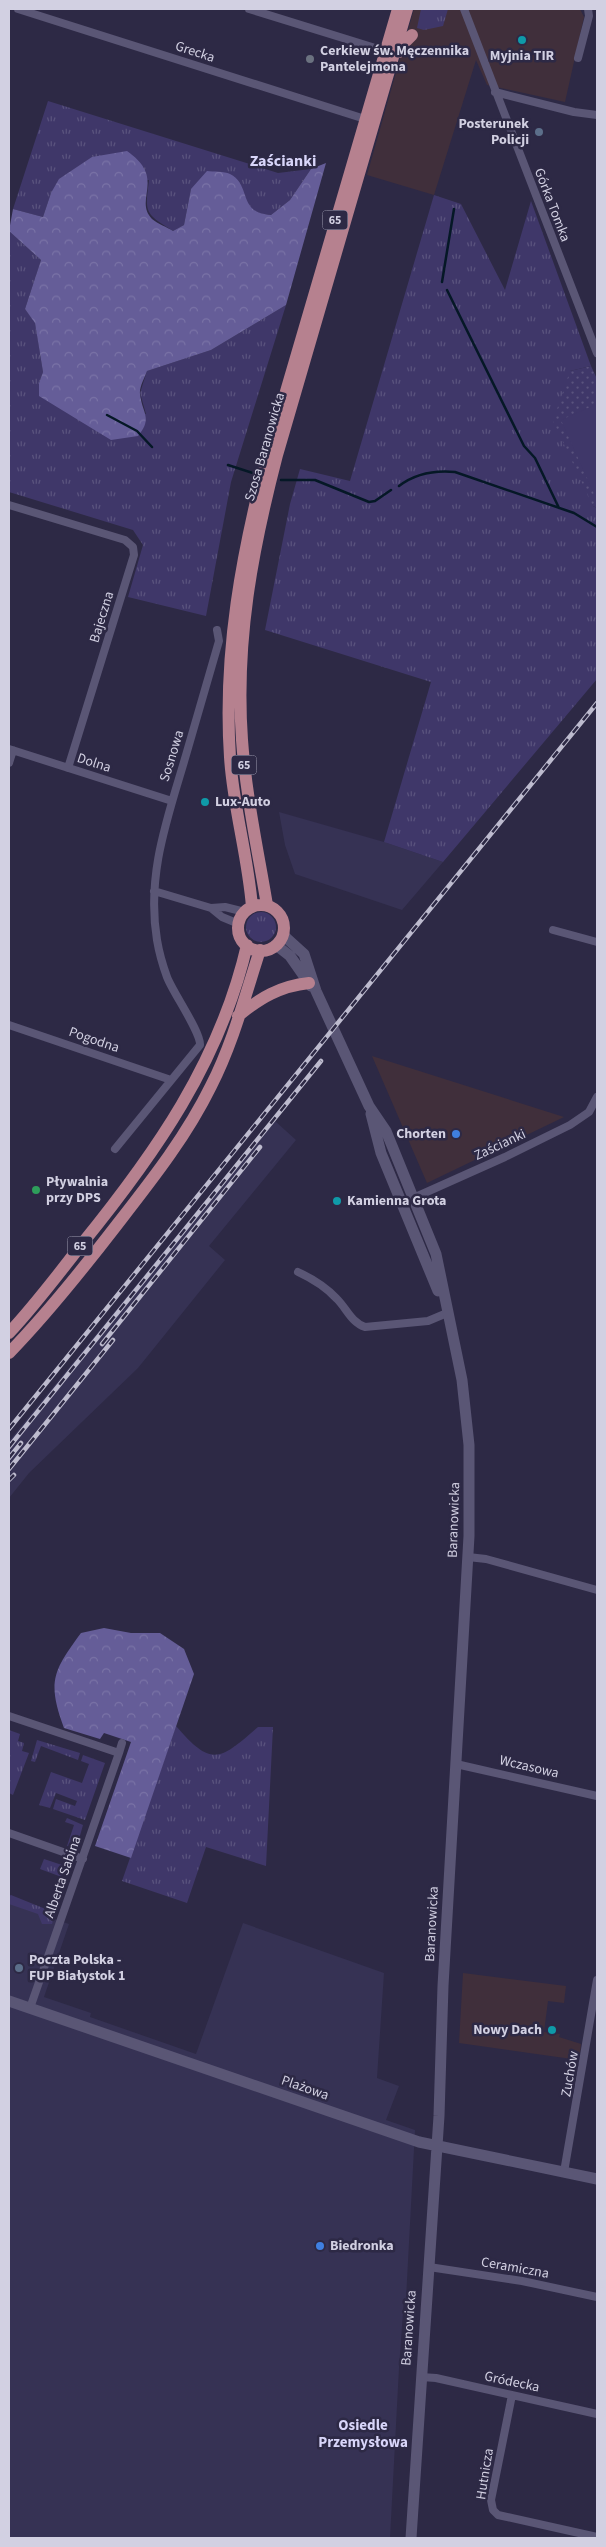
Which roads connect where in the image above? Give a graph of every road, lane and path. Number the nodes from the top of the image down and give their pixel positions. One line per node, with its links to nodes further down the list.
1 (18, 9): 14 (street, Grecka)
2 (249, 9): 9 (street)
3 (398, 9): 9 (main road, Szosa Baranowicka / 65)
4 (402, 9): 8 (main road)
5 (407, 9): 8 (main road, Szosa Baranowicka / 65)
6 (464, 9): 11 (street, Górka Tomka)
7 (588, 9): 10 (street)
8 (407, 32): 9 (main road, Szosa Baranowicka / 65); 12 (main road)
9 (390, 52): 12 (main road, Szosa Baranowicka / 65); 14 (main road, Szosa Baranowicka / 65)
10 (578, 58)
11 (495, 92): 13 (street); 16 (street, Górka Tomka)
12 (382, 97): 14 (main road, Szosa Baranowicka / 65)
13 (597, 115)
14 (370, 120): 15 (main road, Szosa Baranowicka / 65); 15 (main road, Szosa Baranowicka / 65)
15 (340, 224): 17 (main road, Szosa Baranowicka / 65); 17 (main road, Szosa Baranowicka / 65)
16 (597, 353)
17 (299, 365): 18 (main road, Szosa Baranowicka / 65)
18 (273, 454): 21 (main road, Szosa Baranowicka / 65); 26 (main road, Szosa Baranowicka / 65)
19 (9, 505): 24 (street, Bajeczna)
20 (217, 630): 25 (street, Sosnowa)
21 (242, 741): 26 (main road); 28 (main road, Szosa Baranowicka / 65)
22 (11, 749): 23 (street); 24 (street, Dolna)
23 (9, 763)
24 (68, 768): 25 (street, Dolna)
25 (172, 801): 27 (street, Sosnowa)
26 (240, 834): 30 (main road, Szosa Baranowicka / 65)
27 (154, 891): 29 (street); 40 (street, Sosnowa)
28 (267, 906): 30 (main road); 33 (main road)
29 (211, 908): 30 (street); 31 (street)
30 (248, 909): 31 (main road)
31 (239, 924): 35 (main road)
32 (554, 930): 34 (street)
33 (280, 940): 36 (main road); 37 (street)
34 (597, 942)
35 (247, 946): 36 (main road); 46 (main road, 65)
36 (260, 950): 38 (main road, 65)
37 (312, 987): 38 (main road); 43 (street, Baranowicka)
38 (238, 1016): 47 (main road, 65)
39 (9, 1025): 40 (street, Pogodna)
40 (171, 1080): 42 (street)
41 (597, 1097): 43 (street, Zaścianki)
42 (116, 1149)
43 (408, 1200): 45 (street, Baranowicka)
44 (298, 1272): 45 (street)
45 (447, 1313): 48 (street, Baranowicka)
46 (9, 1333)
47 (9, 1353)
48 (468, 1557): 49 (street); 53 (street, Baranowicka)
49 (597, 1590)
50 (9, 1716): 52 (street)
51 (122, 1743): 52 (street, Alberta Sabina)
52 (119, 1753): 56 (street, Alberta Sabina)
53 (456, 1764): 54 (street, Wczasowa); 61 (street, Baranowicka)
54 (597, 1796)
55 (9, 1833): 56 (street)
56 (83, 1859): 59 (street, Alberta Sabina)
57 (597, 1980): 60 (street, Zuchów)
58 (9, 2001): 59 (street, Plażowa)
59 (30, 2008): 61 (street, Plażowa)
60 (594, 2026): 62 (street, Zuchów)
61 (437, 2146): 62 (street, Plażowa); 64 (street, Baranowicka)
62 (564, 2172): 63 (street, Plażowa)
63 (597, 2180)
64 (429, 2267): 65 (street, Ceramiczna); 66 (street, Baranowicka)
65 (597, 2297)
66 (421, 2377): 67 (street, Gródecka); 70 (street, Baranowicka)
67 (512, 2395): 68 (street, Gródecka); 69 (street, Hutnicza)
68 (597, 2414)
69 (597, 2537)
70 (411, 2538)

